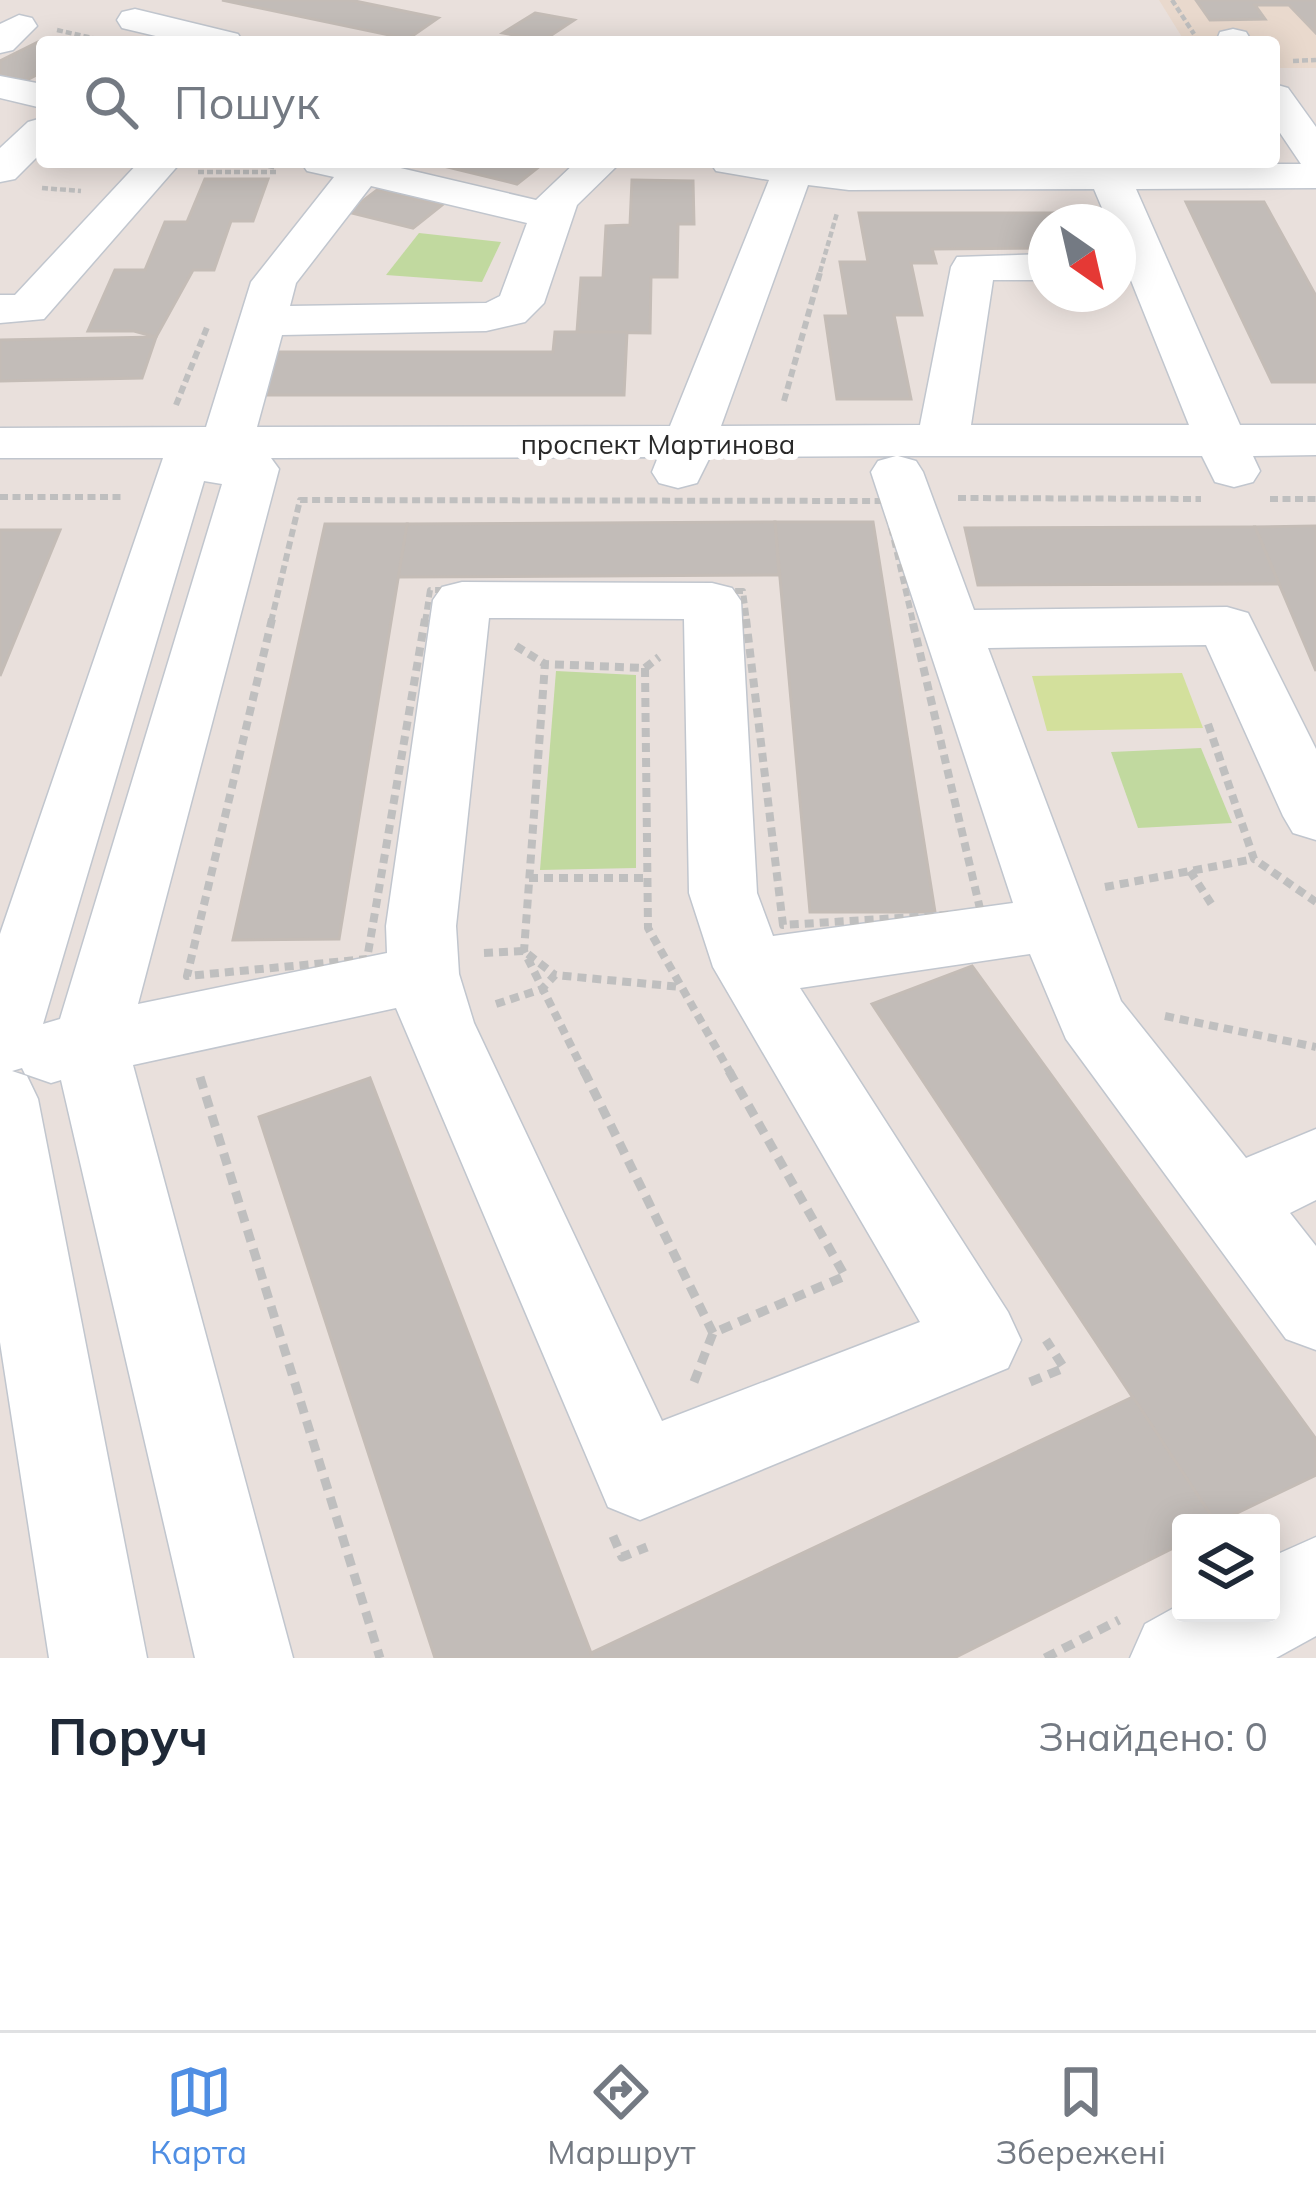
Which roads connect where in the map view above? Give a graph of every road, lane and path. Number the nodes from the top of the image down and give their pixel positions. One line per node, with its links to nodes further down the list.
1 (1172, 0): 4 (path)
2 (135, 20): 3 (street)
3 (200, 36)
4 (1195, 36)
5 (0, 87): 8 (street)
6 (1316, 89): 7 (street)
7 (1280, 92)
8 (36, 95)
9 (1280, 106): 15 (street)
10 (36, 140): 17 (street)
11 (171, 168): 25 (street)
12 (327, 168): 22 (street); 26 (street)
13 (594, 168): 22 (street)
14 (764, 168): 16 (street)
15 (1309, 169): 18 (street); 21 (street)
16 (792, 173): 18 (street); 29 (street)
17 (14, 179): 19 (path)
18 (1111, 179): 20 (street)
19 (94, 192)
20 (1117, 204)
21 (1316, 215)
22 (551, 216): 26 (street)
23 (1028, 266): 32 (street)
24 (1136, 272): 34 (street)
25 (0, 309)
26 (262, 321): 30 (street)
27 (1316, 440): 34 (street, проспект Мартинова)
28 (0, 443): 30 (street, проспект Мартинова)
29 (684, 458): 30 (street, проспект Мартинова); 32 (street, проспект Мартинова)
30 (221, 463): 31 (street, проспект Мартинова); 52 (street); 53 (street)
31 (0, 468)
32 (929, 471): 34 (street, проспект Мартинова); 34 (path); 36 (street)
33 (1316, 473): 34 (street, проспект Мартинова)
34 (1237, 478): 35 (path)
35 (1316, 499)
36 (952, 629): 38 (street); 44 (street)
37 (1203, 710): 39 (path)
38 (1316, 816)
39 (1254, 859): 40 (path); 43 (path)
40 (1190, 871): 44 (path); 45 (path)
41 (529, 878): 42 (path); 42 (path); 46 (path)
42 (648, 878): 47 (path)
43 (1314, 896)
44 (1076, 906): 47 (street); 59 (street)
45 (1214, 908)
46 (524, 951): 48 (path); 49 (path); 50 (path)
47 (738, 959): 47 (path); 48 (path); 49 (street); 49 (street); 50 (path)
48 (555, 975): 50 (path)
49 (428, 984): 50 (path); 52 (street)
50 (542, 989)
51 (1152, 1008): 54 (path)
52 (90, 1044): 55 (street); 69 (street)
53 (0, 1045)
54 (1316, 1047)
55 (0, 1063)
56 (221, 1069): 70 (path)
57 (0, 1099): 68 (street)
58 (1316, 1163): 59 (street)
59 (1232, 1202): 60 (street)
60 (1316, 1311)
61 (1040, 1329): 62 (path)
62 (1022, 1386)
63 (603, 1514): 64 (path)
64 (664, 1539)
65 (1316, 1584): 66 (street)
66 (1280, 1603)
67 (1245, 1622): 71 (street)
68 (98, 1658)
69 (244, 1658)
70 (380, 1658)
71 (1179, 1658)

